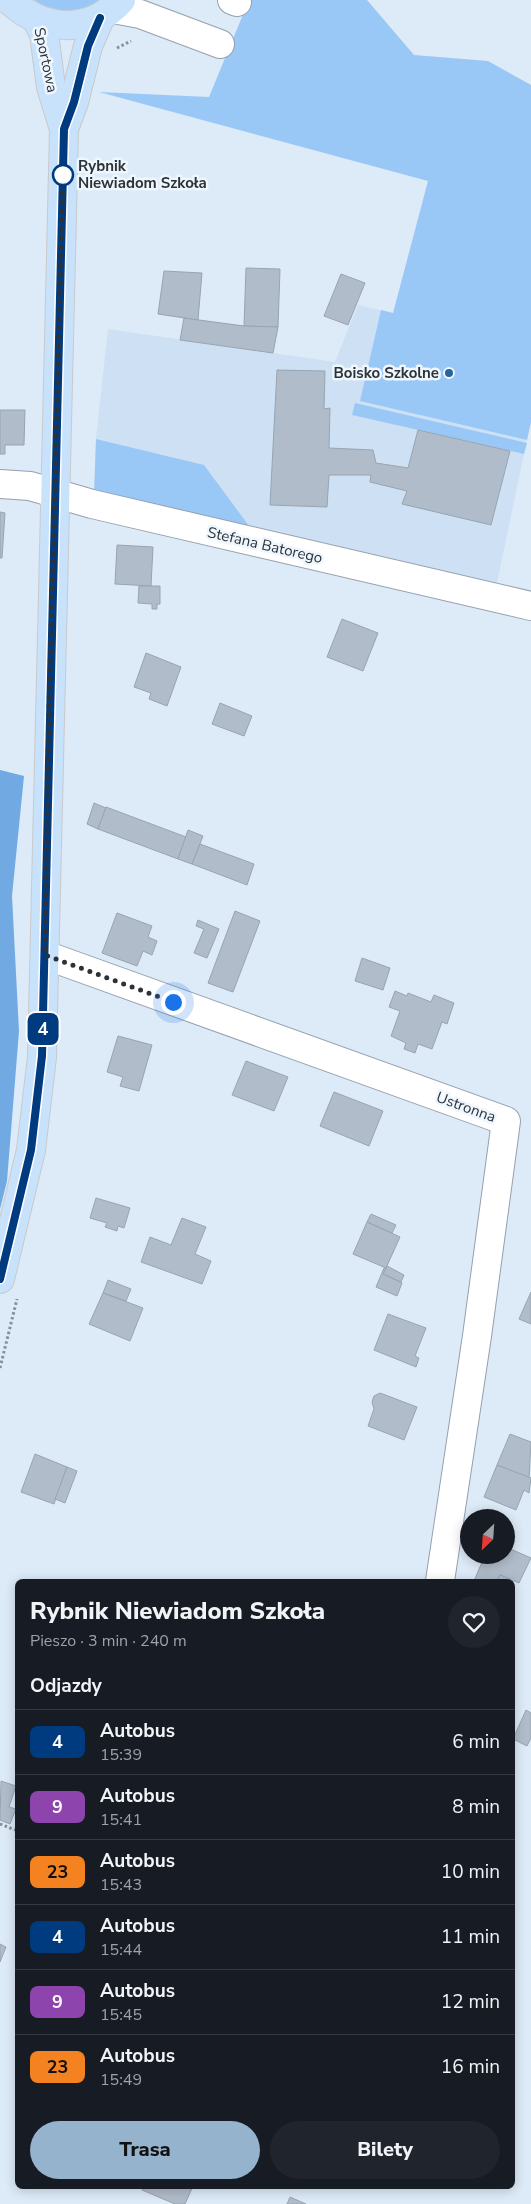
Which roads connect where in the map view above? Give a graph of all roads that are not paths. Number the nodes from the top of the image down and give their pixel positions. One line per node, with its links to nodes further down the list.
1 (10, 0): 3 (main road)
2 (112, 9): 3 (main road); 4 (street); 5 (main road, Sportowa)
3 (37, 20): 5 (main road, Sportowa)
4 (220, 44)
5 (64, 129): 7 (main road, Sportowa)
6 (0, 484): 7 (street, Stefana Batorego)
7 (54, 493): 8 (street, Stefana Batorego); 9 (main road, Sportowa)
8 (531, 606)
9 (45, 955): 10 (main road, Sportowa); 11 (street, Ustronna)
10 (0, 1279)
11 (440, 1579)

